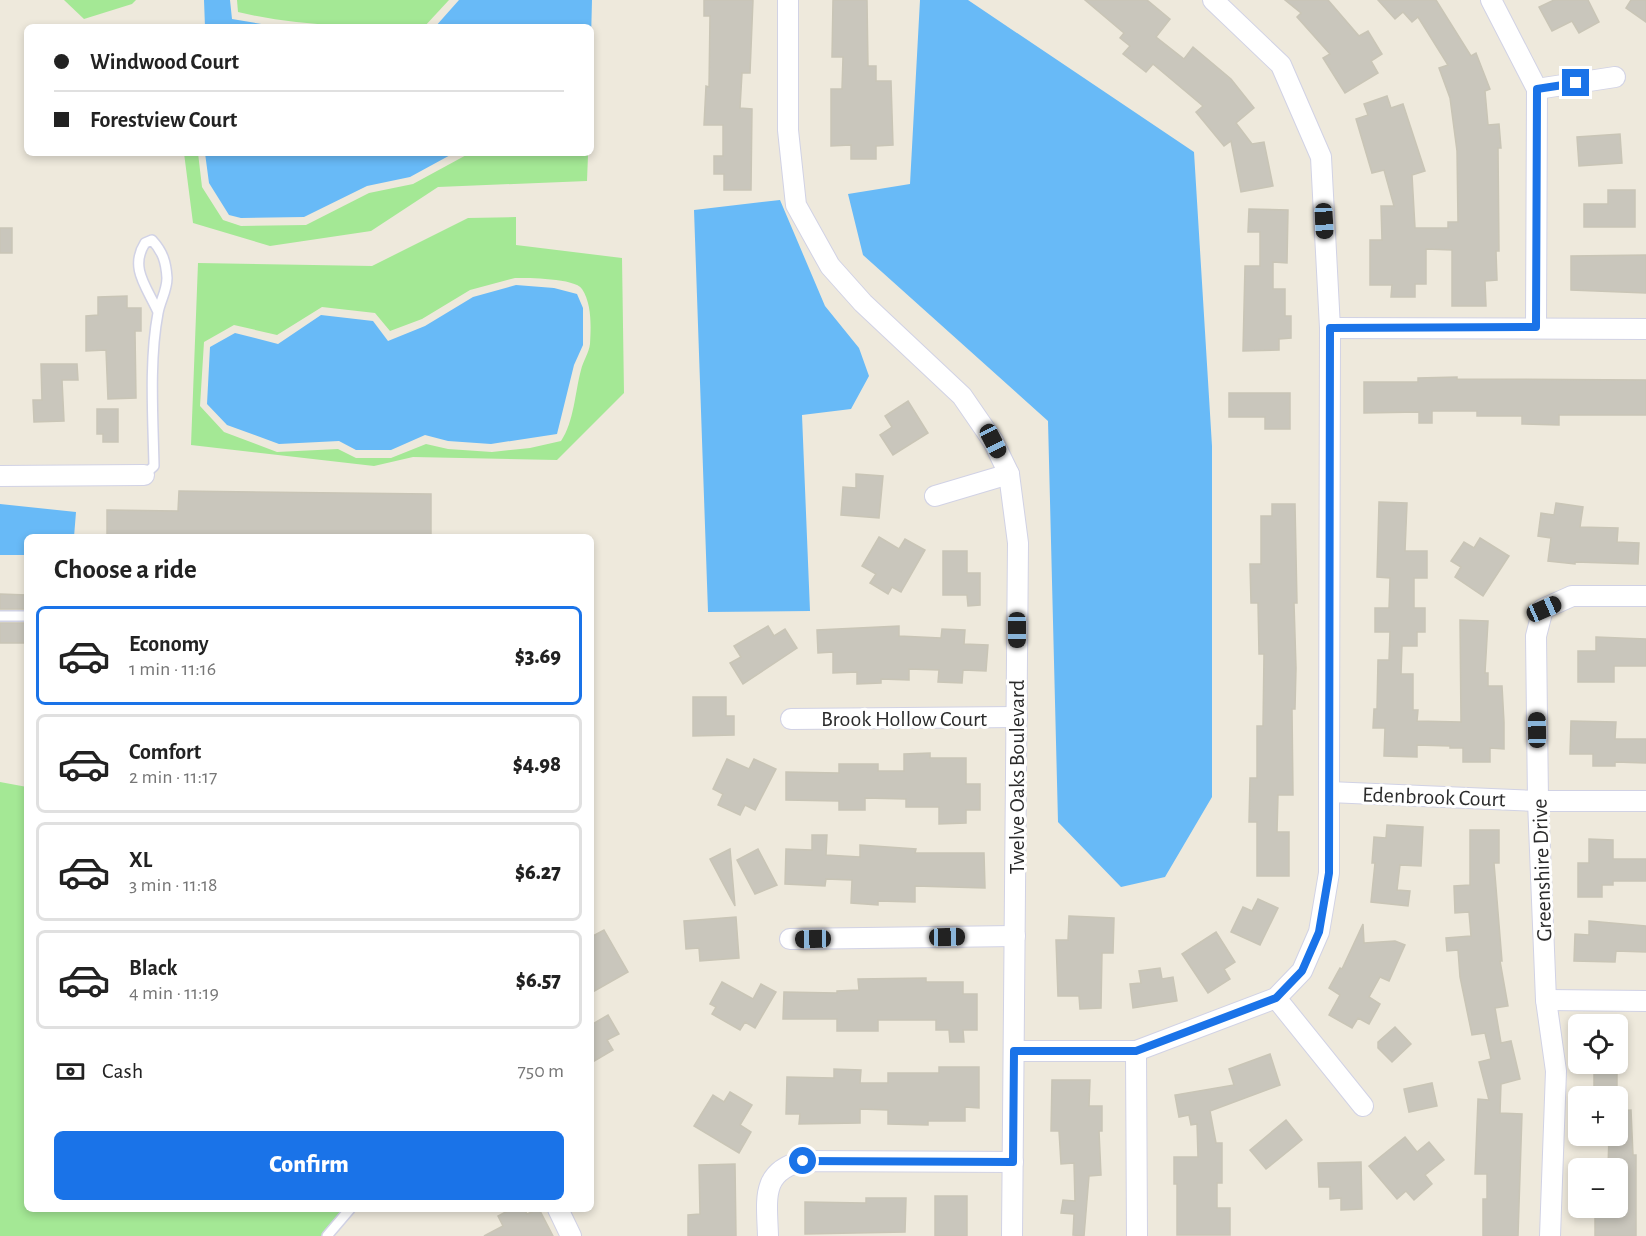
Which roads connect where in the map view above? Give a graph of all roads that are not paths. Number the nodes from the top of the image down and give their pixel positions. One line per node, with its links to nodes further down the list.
1 (788, 0): 10 (street, Twelve Oaks Boulevard)
2 (1212, 0): 8 (street)
3 (1491, 0): 5 (street)
4 (1615, 77): 5 (street)
5 (1537, 89): 7 (street)
6 (158, 312): 6 (lane); 11 (lane)
7 (1536, 327): 8 (street); 9 (street)
8 (1330, 328): 19 (street)
9 (1646, 329)
10 (1009, 474): 13 (street); 17 (street, Twelve Oaks Boulevard)
11 (144, 475): 12 (street)
12 (0, 476)
13 (935, 496)
14 (1646, 596): 20 (street, Greenshire Drive)
15 (0, 616): 16 (lane)
16 (24, 616)
17 (1017, 717): 18 (street, Brook Hollow Court); 22 (street, Twelve Oaks Boulevard)
18 (790, 718)
19 (1329, 792): 20 (street, Edenbrook Court); 24 (street)
20 (1538, 801): 21 (street, Edenbrook Court); 25 (street, Greenshire Drive)
21 (1646, 801)
22 (1015, 936): 23 (street); 27 (street, Twelve Oaks Boulevard)
23 (790, 939)
24 (1276, 998): 28 (street); 29 (street)
25 (1546, 1000): 26 (street); 38 (street, Greenshire Drive)
26 (1646, 1001)
27 (1014, 1051): 28 (street); 30 (street, Twelve Oaks Boulevard)
28 (1136, 1051): 37 (street)
29 (1363, 1106)
30 (1013, 1162): 35 (street); 36 (street, Twelve Oaks Boulevard)
31 (347, 1212): 33 (lane)
32 (559, 1212): 34 (street)
33 (327, 1236)
34 (571, 1236)
35 (768, 1236)
36 (1012, 1236)
37 (1137, 1236)
38 (1550, 1236)

